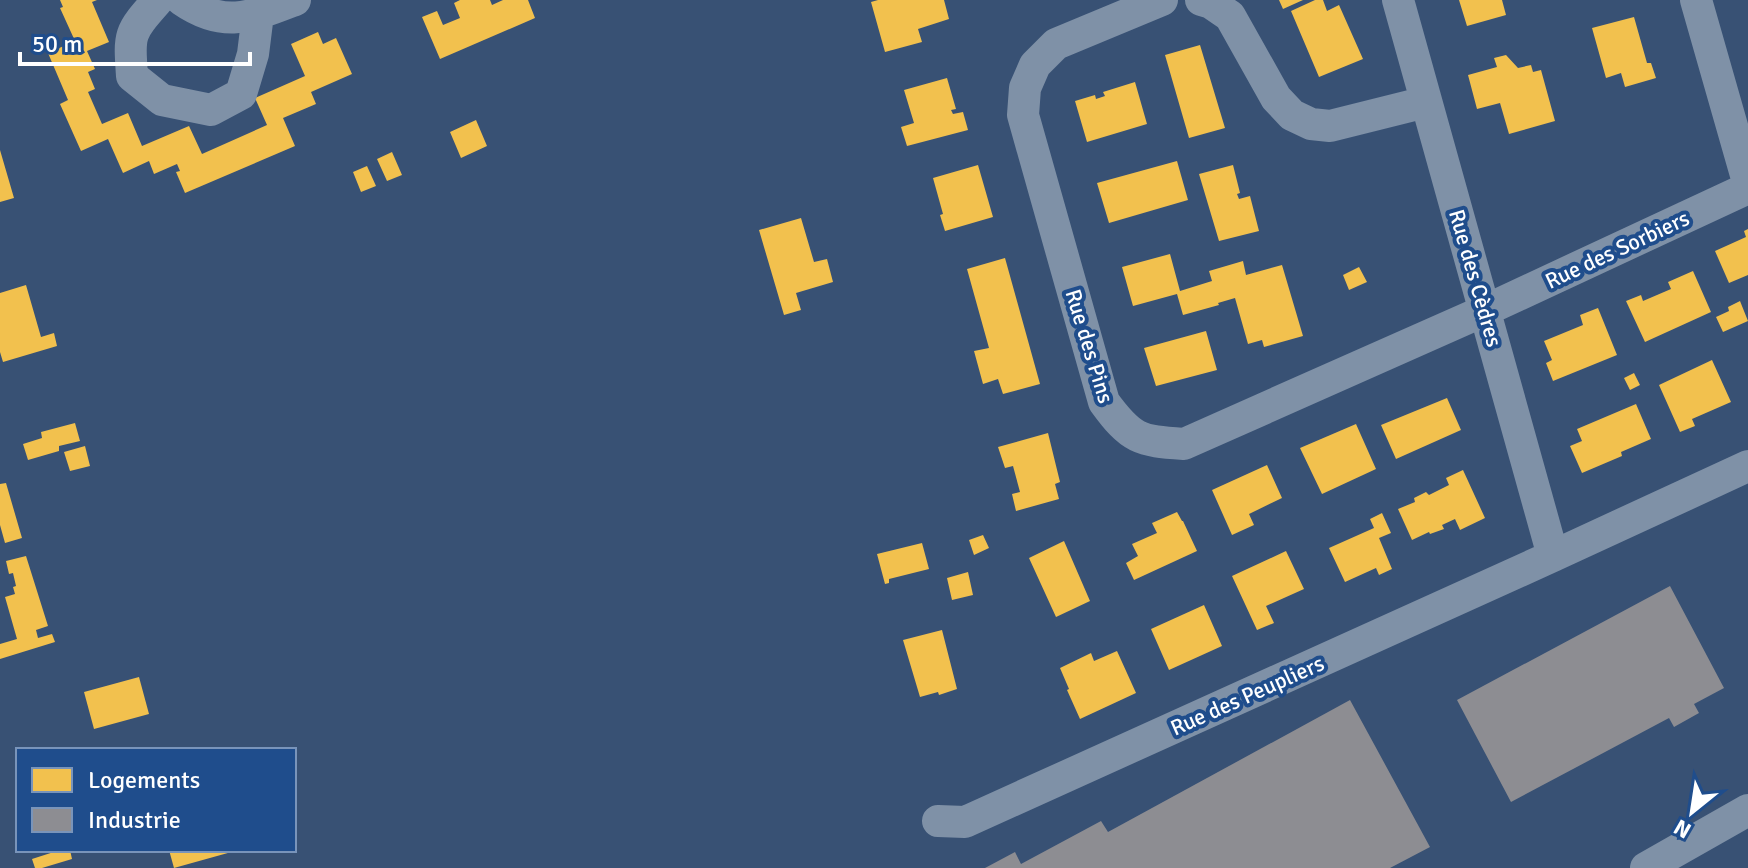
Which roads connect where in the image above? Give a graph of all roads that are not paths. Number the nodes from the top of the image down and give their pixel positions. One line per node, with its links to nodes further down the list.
1 (158, 0): 8 (street)
2 (182, 0): 8 (street)
3 (295, 0): 8 (street)
4 (1162, 0): 11 (street, Rue des Pins)
5 (1201, 0): 9 (street)
6 (1398, 0): 9 (street, Rue des Cèdres)
7 (1696, 0): 10 (street, Rue des Sorbiers)
8 (258, 14)
9 (1426, 102): 11 (street, Rue des Cèdres)
10 (1748, 185): 11 (street, Rue des Sorbiers)
11 (1486, 310): 13 (street, Rue des Cèdres)
12 (1748, 466): 13 (street, Rue des Peupliers)
13 (1553, 556): 15 (street, Rue des Peupliers)
14 (1748, 810): 16 (street)
15 (938, 821)
16 (1646, 868)

